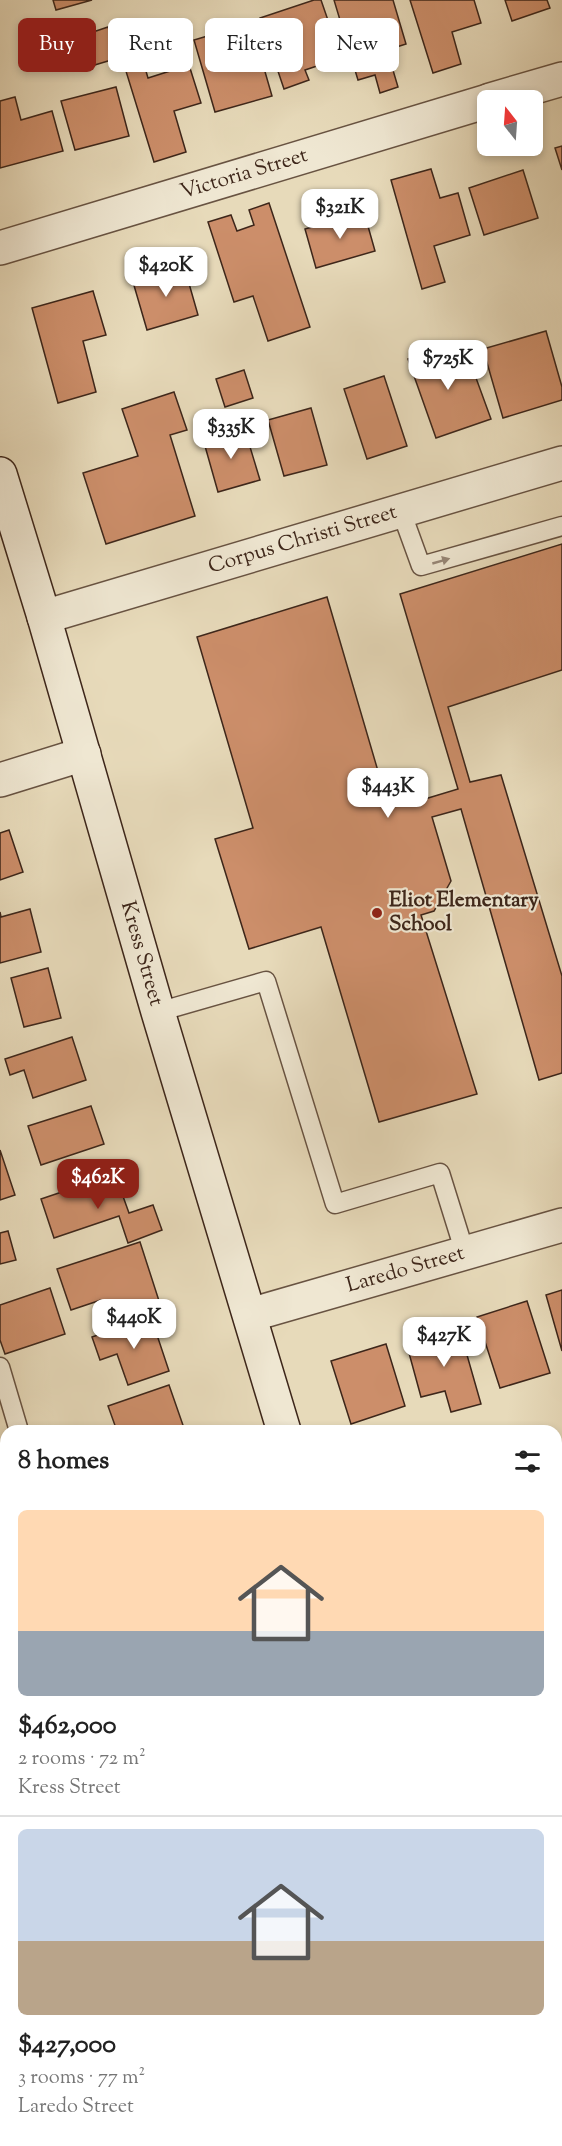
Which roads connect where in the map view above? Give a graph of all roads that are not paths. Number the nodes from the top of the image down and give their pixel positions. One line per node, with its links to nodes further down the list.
1 (562, 79): 2 (street, Victoria Street)
2 (526, 90)
3 (477, 105): 4 (street, Victoria Street)
4 (0, 248)
5 (562, 463): 7 (street, Corpus Christi Street)
6 (0, 474): 9 (street, Kress Street)
7 (401, 511): 8 (lane, one-way to 8); 9 (street, Corpus Christi Street)
8 (562, 526)
9 (44, 617): 10 (street, Kress Street)
10 (84, 754): 11 (street); 12 (street, Kress Street)
11 (0, 780)
12 (158, 1012): 14 (lane); 15 (street, Kress Street)
13 (562, 1225): 14 (street, Laredo Street)
14 (465, 1253): 15 (street, Laredo Street)
15 (250, 1315): 18 (street, Kress Street)
16 (0, 1367): 17 (lane)
17 (17, 1425)
18 (282, 1425)

